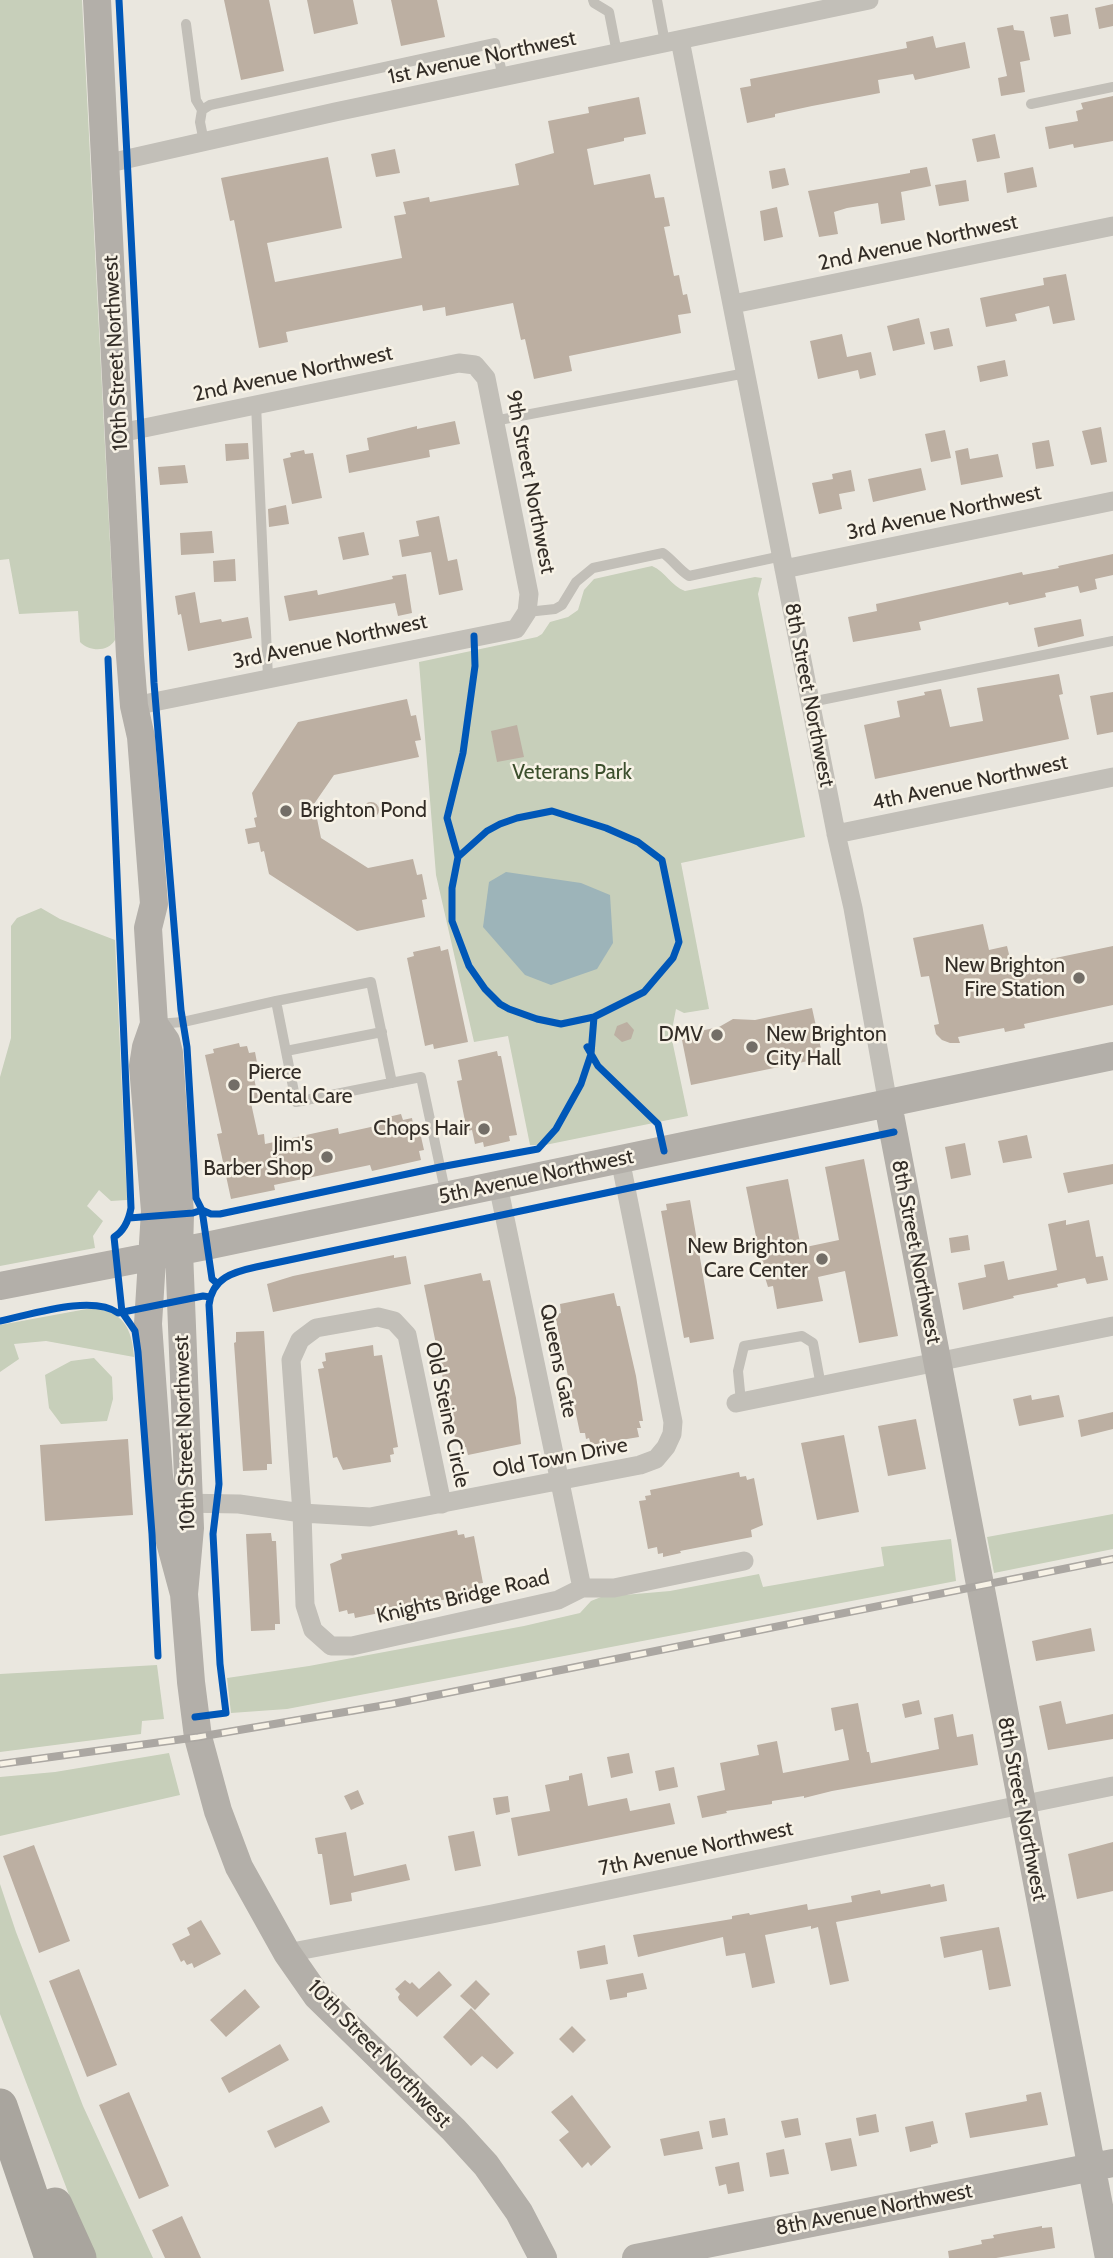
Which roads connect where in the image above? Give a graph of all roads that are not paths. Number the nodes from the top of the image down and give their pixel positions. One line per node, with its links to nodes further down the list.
1 (97, 0): 13 (street, 10th Street Northwest)
2 (593, 0): 7 (lane)
3 (657, 0): 6 (lane)
4 (869, 0): 6 (street, 1st Avenue Northwest)
5 (186, 24): 11 (lane)
6 (673, 41): 7 (street, 1st Avenue Northwest); 15 (street, 8th Street Northwest)
7 (617, 53): 8 (street, 1st Avenue Northwest)
8 (503, 77): 11 (lane); 12 (street, 1st Avenue Northwest)
9 (1113, 87): 10 (lane)
10 (1031, 104)
11 (202, 110): 12 (lane)
12 (204, 142): 13 (street, 1st Avenue Northwest)
13 (105, 164): 20 (street, 10th Street Northwest)
14 (1113, 226): 15 (street, 2nd Avenue Northwest)
15 (733, 304): 17 (street, 8th Street Northwest)
16 (475, 365): 18 (street, 2nd Avenue Northwest); 19 (street, 9th Street Northwest)
17 (746, 372): 19 (lane); 22 (street, 8th Street Northwest)
18 (256, 404): 20 (street, 2nd Avenue Northwest); 25 (lane)
19 (494, 421): 23 (street, 9th Street Northwest)
20 (120, 433): 27 (street, 10th Street Northwest)
21 (1113, 501): 22 (street, 3rd Avenue Northwest)
22 (783, 563): 23 (lane); 26 (street, 8th Street Northwest)
23 (527, 612): 25 (street, 3rd Avenue Northwest)
24 (1113, 641): 26 (lane)
25 (268, 678): 27 (street, 3rd Avenue Northwest)
26 (811, 702): 29 (street, 8th Street Northwest)
27 (134, 706): 31 (street, 10th Street Northwest)
28 (1113, 776): 29 (street, 4th Avenue Northwest)
29 (836, 834): 36 (street, 8th Street Northwest)
30 (276, 1001): 31 (lane); 32 (lane); 33 (lane)
31 (154, 1024): 40 (street, 10th Street Northwest)
32 (382, 1032): 33 (lane); 35 (lane)
33 (286, 1051): 35 (lane)
34 (1113, 1056): 36 (street, 5th Avenue Northwest)
35 (392, 1083): 39 (lane)
36 (888, 1104): 37 (street, 5th Avenue Northwest); 43 (street, 8th Street Northwest)
37 (620, 1159): 38 (street, 5th Avenue Northwest); 46 (street, Old Town Drive)
38 (498, 1185): 39 (street, 5th Avenue Northwest); 46 (street, Queens Gate)
39 (446, 1195): 40 (street, 5th Avenue Northwest)
40 (166, 1254): 41 (street, 5th Avenue Northwest); 47 (street, 10th Street Northwest)
41 (0, 1286)
42 (1113, 1326): 43 (street)
43 (937, 1363): 44 (street); 53 (street, 8th Street Northwest)
44 (821, 1386): 45 (street); 45 (lane)
45 (738, 1403)
46 (560, 1481): 48 (street, Old Town Drive); 51 (street, Queens Gate)
47 (176, 1503): 49 (street, Old Town Drive); 54 (street, 10th Street Northwest)
48 (442, 1504): 49 (street, Old Town Drive); 49 (street, Old Steine Circle)
49 (302, 1513): 51 (street, Knights Bridge Road)
50 (744, 1562): 51 (street, Knights Bridge Road)
51 (582, 1588)
52 (1113, 1786): 53 (street, 7th Avenue Northwest)
53 (1021, 1806): 54 (street, 7th Avenue Northwest); 56 (street, 8th Street Northwest)
54 (287, 1953): 59 (street, 10th Street Northwest)
55 (4, 2119): 57 (highway); 58 (highway)
56 (1102, 2165): 60 (street, 8th Avenue Northwest); 61 (street, 8th Street Northwest)
57 (52, 2258)
58 (79, 2258)
59 (543, 2258)
60 (636, 2258)
61 (1109, 2258)

